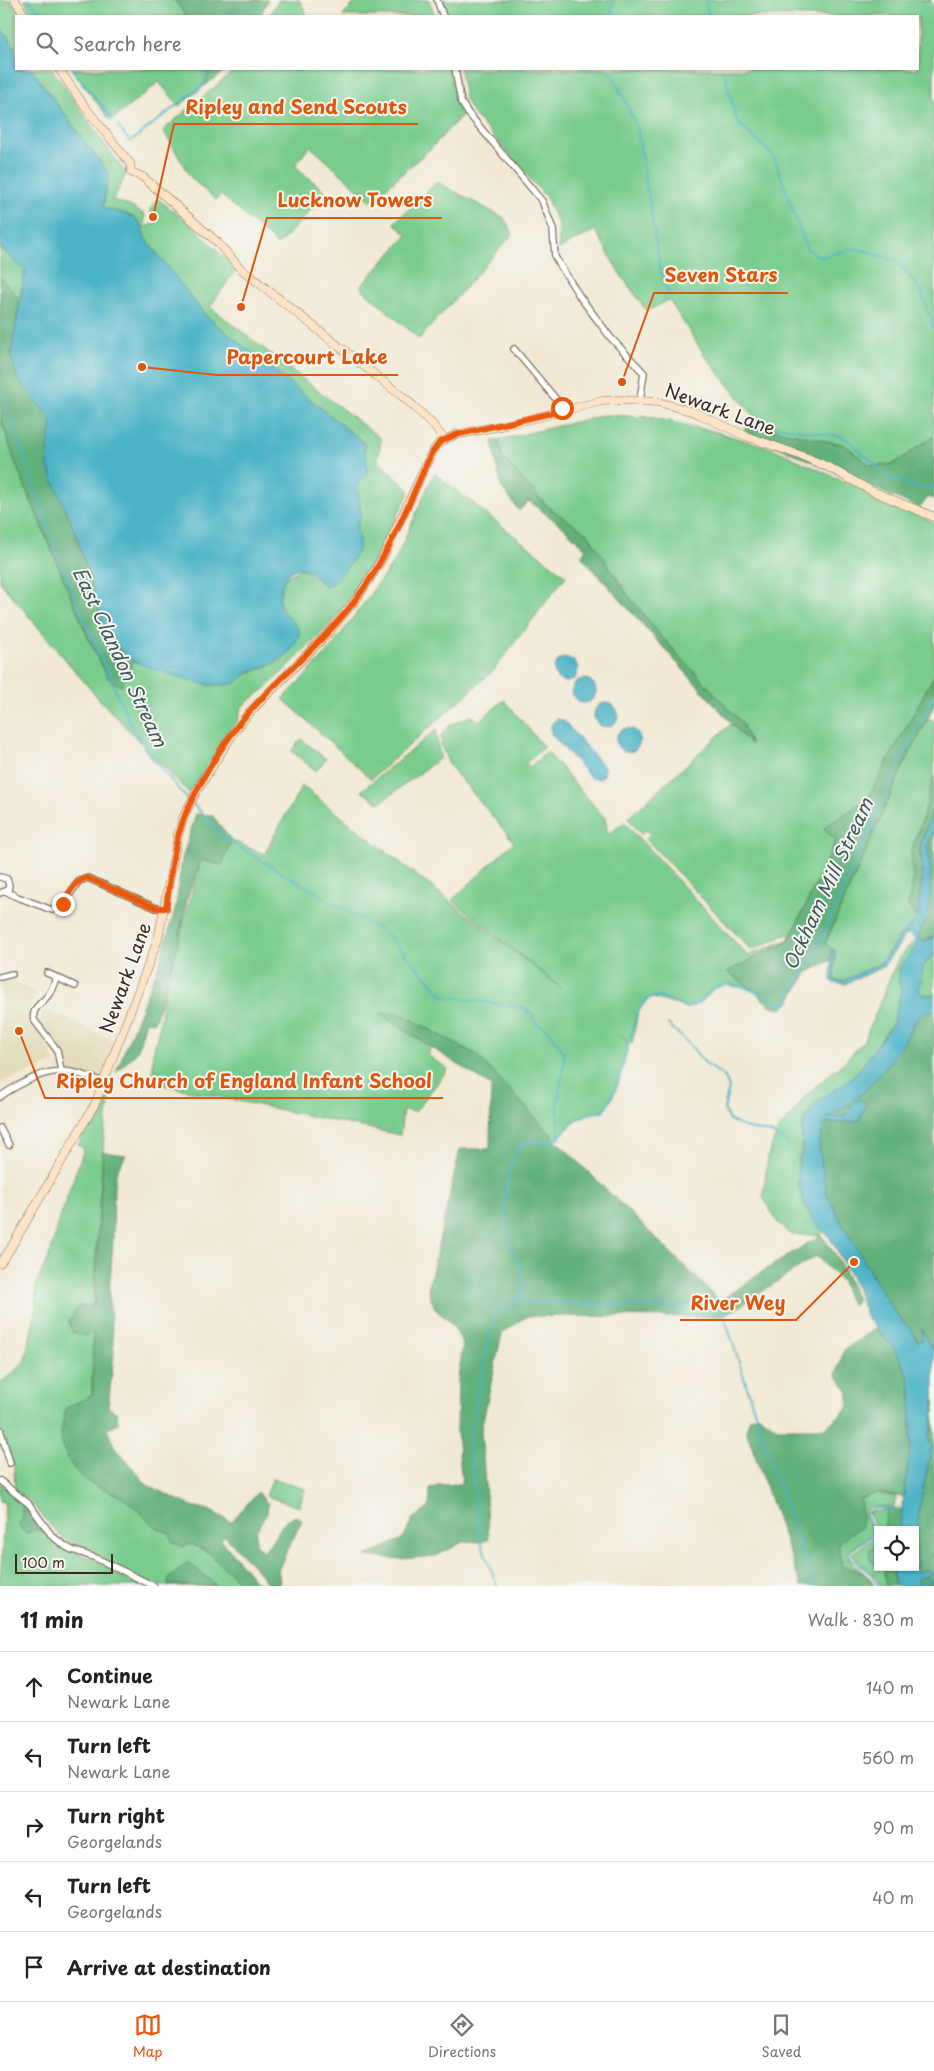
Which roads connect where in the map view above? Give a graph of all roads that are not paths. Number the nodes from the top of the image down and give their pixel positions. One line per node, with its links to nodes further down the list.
1 (15, 0): 3 (main road)
2 (437, 0): 4 (street)
3 (25, 15)
4 (443, 15)
5 (60, 70): 10 (main road)
6 (455, 70): 8 (street)
7 (514, 349): 9 (street)
8 (640, 400): 9 (main road, Newark Lane); 11 (main road, Newark Lane)
9 (565, 410): 10 (main road, Newark Lane)
10 (445, 440): 14 (main road, Newark Lane)
11 (934, 517)
12 (0, 877): 13 (street)
13 (3, 892): 14 (street)
14 (166, 908): 23 (main road, Newark Lane)
15 (47, 973): 18 (street)
16 (12, 974): 17 (street)
17 (0, 977)
18 (56, 979): 19 (street); 21 (street)
19 (75, 986)
20 (39, 993): 21 (street)
21 (47, 997): 22 (street)
22 (61, 1070): 23 (street); 24 (street)
23 (104, 1082): 27 (main road, Newark Lane)
24 (0, 1097)
25 (0, 1128): 26 (street)
26 (9, 1146)
27 (0, 1263)
28 (0, 1429): 29 (street)
29 (10, 1463)
30 (0, 1481): 31 (street)
31 (154, 1586)

